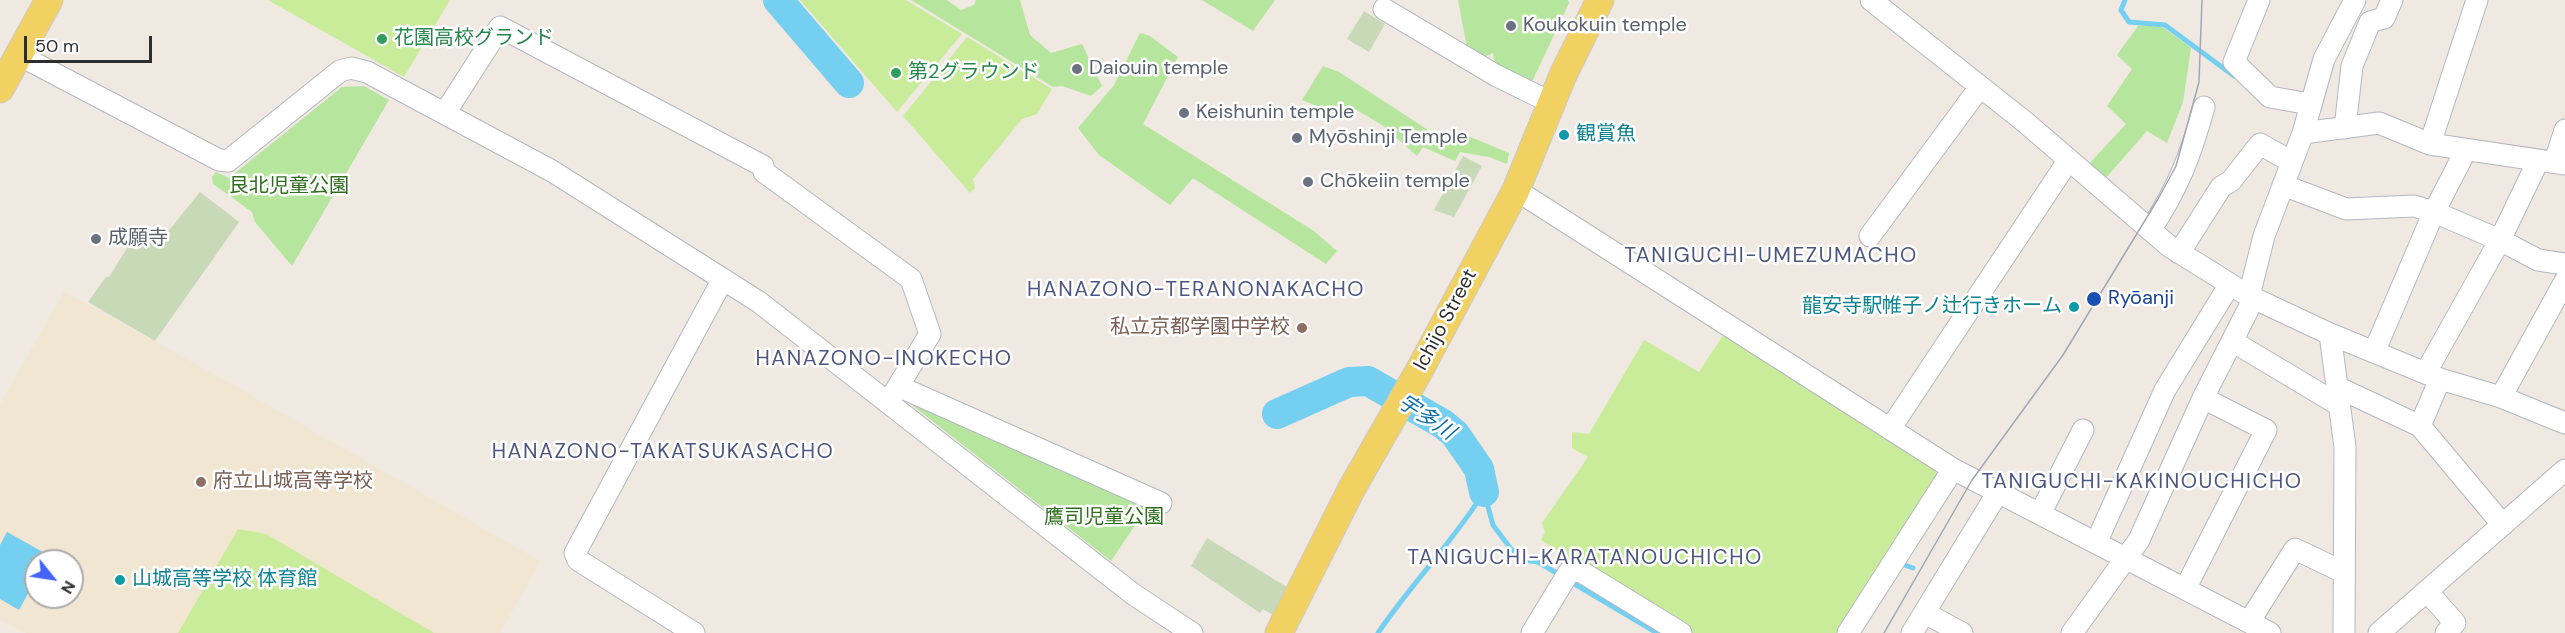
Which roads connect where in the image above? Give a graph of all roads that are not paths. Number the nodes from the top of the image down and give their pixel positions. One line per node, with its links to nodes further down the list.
1 (49, 0): 9 (main road)
2 (1600, 0): 12 (main road, Ichijo Street)
3 (1871, 0): 10 (street)
4 (2259, 0): 13 (street)
5 (2355, 0): 13 (street)
6 (2392, 0): 16 (street)
7 (2476, 0): 19 (street)
8 (1384, 9): 12 (street)
9 (19, 55): 11 (main road); 15 (street)
10 (1980, 87): 21 (street); 28 (street)
11 (0, 89)
12 (1552, 103): 25 (main road, Ichijo Street)
13 (2310, 104): 18 (street)
14 (2204, 107): 27 (street)
15 (445, 113): 32 (street); 40 (street)
16 (2345, 128): 18 (street); 19 (street)
17 (2565, 130): 23 (street)
18 (2303, 133): 22 (street)
19 (2430, 144): 20 (street)
20 (2466, 150): 23 (street); 26 (street)
21 (2068, 161): 27 (street); 46 (street)
22 (2292, 162): 24 (street); 30 (street)
23 (2553, 162): 29 (street)
24 (2283, 185): 26 (street); 35 (street)
25 (1515, 190): 46 (street); 64 (main road, Ichijo Street)
26 (2434, 212): 29 (street); 38 (street)
27 (2150, 230): 30 (street)
28 (1870, 236)
29 (2500, 240): 31 (street); 39 (street)
30 (2179, 253): 34 (street)
31 (2565, 264)
32 (723, 279): 40 (street); 62 (street)
33 (2565, 281): 43 (street)
34 (2230, 284): 35 (street); 54 (street)
35 (2252, 297): 36 (street); 37 (street)
36 (2330, 334): 38 (street); 41 (street)
37 (2232, 341): 41 (street); 42 (street)
38 (2375, 351): 39 (street)
39 (2433, 376): 43 (street); 45 (street)
40 (894, 395): 51 (street); 63 (street)
41 (2339, 397): 45 (street); 56 (street)
42 (2204, 398): 55 (street); 57 (street)
43 (2501, 398): 44 (street)
44 (2563, 419)
45 (2420, 426): 53 (street)
46 (1890, 429): 48 (street)
47 (2083, 430): 52 (street)
48 (1953, 469): 50 (street); 67 (street)
49 (2563, 475): 53 (street)
50 (1998, 492): 52 (street); 59 (street)
51 (1161, 503)
52 (2040, 514): 54 (street)
53 (2503, 525): 58 (street)
54 (2096, 543): 55 (street)
55 (2126, 558): 57 (street); 61 (street)
56 (2343, 572): 60 (street); 71 (street)
57 (2185, 589): 60 (street)
58 (2427, 591): 72 (street); 73 (street)
59 (1925, 613): 68 (street); 69 (street)
60 (2249, 622): 70 (street)
61 (2079, 630)
62 (694, 633)
63 (1192, 633)
64 (1279, 633)
65 (1532, 633): 66 (street)
66 (1681, 633)
67 (1848, 633)
68 (1912, 633)
69 (1962, 633)
70 (2270, 633)
71 (2344, 633)
72 (2379, 633)
73 (2446, 633)

